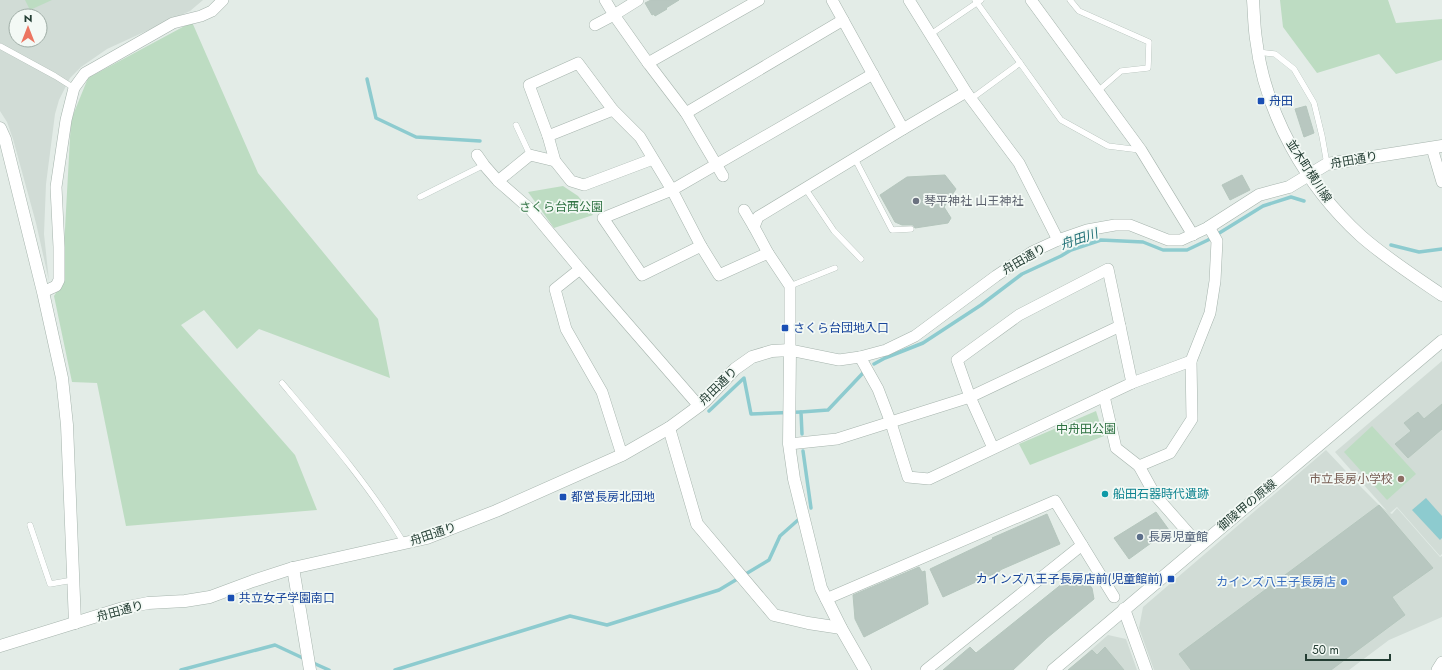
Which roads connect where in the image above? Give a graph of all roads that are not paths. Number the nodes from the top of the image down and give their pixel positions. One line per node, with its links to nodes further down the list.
1 (223, 0): 20 (street)
2 (605, 0): 11 (street)
3 (638, 0): 11 (street)
4 (759, 0): 17 (street)
5 (832, 0): 12 (street)
6 (909, 0): 14 (street)
7 (1030, 0): 21 (street)
8 (1070, 0): 21 (lane)
9 (1253, 0): 16 (street, 並木町横川線)
10 (978, 1): 14 (lane); 18 (lane)
11 (614, 15): 13 (street); 17 (street)
12 (843, 20): 19 (street); 24 (street)
13 (595, 26)
14 (931, 34): 22 (street)
15 (0, 46): 20 (lane)
16 (1258, 52): 37 (lane); 39 (street, 並木町横川線)
17 (648, 63): 24 (street)
18 (1020, 63): 22 (lane); 30 (lane)
19 (873, 74): 27 (street); 36 (street)
20 (74, 88): 58 (street)
21 (1098, 92): 30 (street)
22 (969, 95): 27 (street); 51 (street)
23 (613, 110): 28 (street); 28 (street); 33 (street)
24 (686, 113): 36 (street)
25 (516, 125): 32 (lane)
26 (0, 128): 58 (street)
27 (903, 129): 34 (street)
28 (548, 136): 35 (street)
29 (1437, 147): 37 (street, 舟田通り); 42 (street)
30 (1141, 150): 50 (street)
31 (477, 155): 38 (street)
32 (530, 156): 35 (street); 41 (street)
33 (653, 159): 35 (street); 44 (street)
34 (855, 159): 43 (street); 49 (lane)
35 (555, 161)
36 (717, 164): 40 (street); 44 (street)
37 (1327, 164): 39 (street, 舟田通り)
38 (484, 165): 41 (street); 45 (lane)
39 (1309, 175): 48 (street, 舟田通り); 59 (street, 並木町横川線)
40 (724, 176)
41 (498, 181): 56 (street)
42 (1442, 182)
43 (806, 188): 47 (street); 54 (lane)
44 (672, 190): 52 (street); 52 (street)
45 (420, 197)
46 (744, 210): 47 (street)
47 (754, 228): 53 (street)
48 (1210, 228): 50 (street, 舟田通り); 64 (street)
49 (911, 229)
50 (1193, 235): 51 (street, 舟田通り)
51 (1058, 240): 63 (street, 舟田通り)
52 (702, 246): 53 (street)
53 (768, 253): 57 (street)
54 (861, 260)
55 (835, 268): 57 (lane)
56 (580, 269): 69 (street); 74 (street)
57 (790, 286): 62 (street)
58 (43, 292): 81 (street)
59 (1442, 295)
60 (1120, 326): 65 (street); 68 (street); 68 (street)
61 (1442, 342): 78 (street, 御陵甲の原線)
62 (790, 350): 63 (street, 舟田通り); 69 (street, 舟田通り); 72 (street)
63 (860, 357): 70 (street)
64 (1191, 361): 65 (street); 75 (street)
65 (1132, 382): 67 (street)
66 (282, 383): 77 (lane)
67 (1104, 396): 73 (street); 75 (street)
68 (970, 397): 70 (street); 73 (street)
69 (699, 406): 71 (street, 舟田通り)
70 (891, 423): 72 (street); 73 (street)
71 (669, 428): 74 (street, 舟田通り); 86 (street)
72 (789, 444): 83 (street)
73 (993, 448)
74 (622, 456): 77 (street, 舟田通り)
75 (1139, 466): 78 (street)
76 (30, 525): 81 (lane)
77 (404, 543): 80 (street, 舟田通り)
78 (1199, 545): 84 (street, 御陵甲の原線)
79 (1082, 546): 82 (street); 83 (street); 91 (street)
80 (293, 568): 85 (street, 舟田通り); 89 (street)
81 (73, 580): 85 (street)
82 (1114, 597)
83 (826, 599): 86 (street)
84 (1124, 609): 92 (street, 御陵甲の原線); 93 (street)
85 (75, 623): 87 (street, 舟田通り)
86 (841, 628): 90 (street)
87 (0, 646)
88 (1442, 662): 94 (street)
89 (309, 669)
90 (865, 670)
91 (926, 670)
92 (1053, 670)
93 (1146, 670)
94 (1437, 670)

